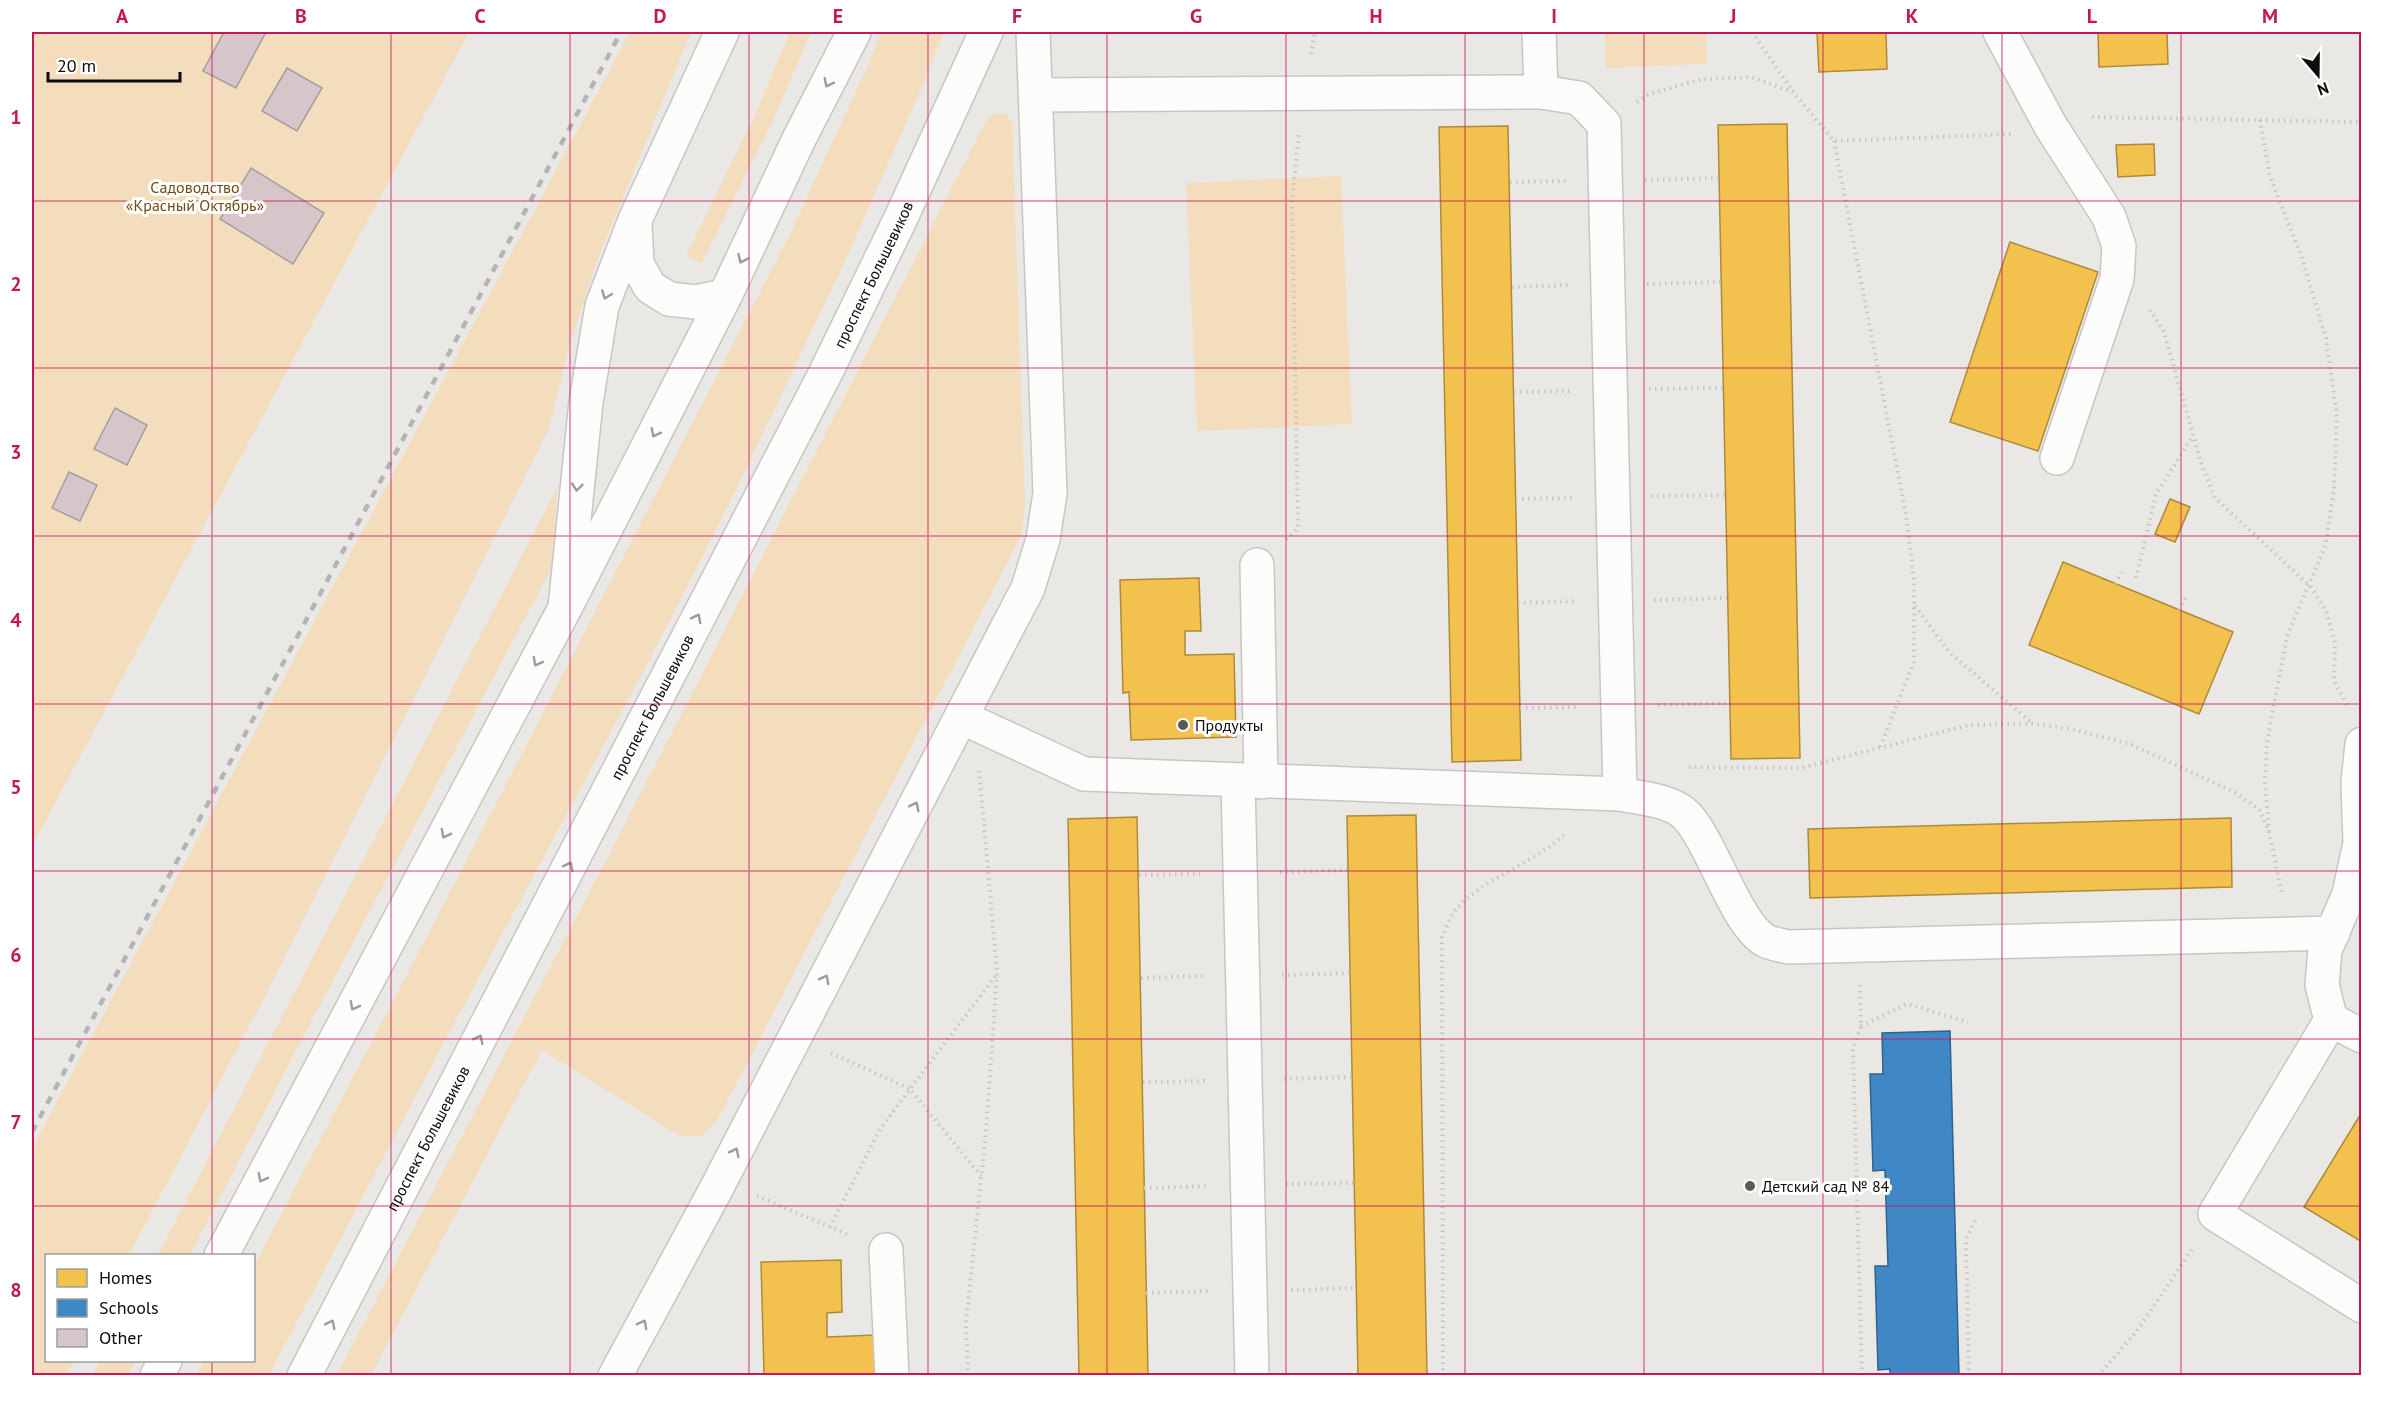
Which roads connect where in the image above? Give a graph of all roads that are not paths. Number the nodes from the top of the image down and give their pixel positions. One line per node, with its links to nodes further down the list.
1 (722, 32): 9 (main road)
2 (854, 32): 10 (main road, one-way to 10)
3 (986, 32): 28 (main road, проспект Большевиков, one-way to 3)
4 (1033, 32): 8 (main road)
5 (1539, 32): 7 (main road)
6 (2000, 32): 11 (main road)
7 (1541, 92): 8 (main road); 18 (main road)
8 (1037, 95): 14 (main road)
9 (635, 220): 10 (main road); 13 (main road, one-way to 13)
10 (725, 296): 13 (main road, one-way to 13)
11 (2057, 458)
12 (1257, 565): 16 (main road)
13 (564, 610): 24 (main road, one-way to 24)
14 (961, 717): 16 (main road); 29 (main road, one-way to 14)
15 (2361, 744): 17 (main road)
16 (1250, 781): 18 (main road); 31 (main road)
17 (2360, 782): 19 (main road)
18 (1605, 794): 20 (main road)
19 (2355, 893): 20 (main road)
20 (2333, 933): 21 (main road)
21 (2331, 1020): 22 (main road); 25 (main road)
22 (2361, 1036)
23 (885, 1250): 30 (main road)
24 (222, 1254)
25 (2361, 1306)
26 (164, 1362): 27 (main road)
27 (157, 1376)
28 (303, 1376)
29 (615, 1376)
30 (892, 1376)
31 (1252, 1376)

